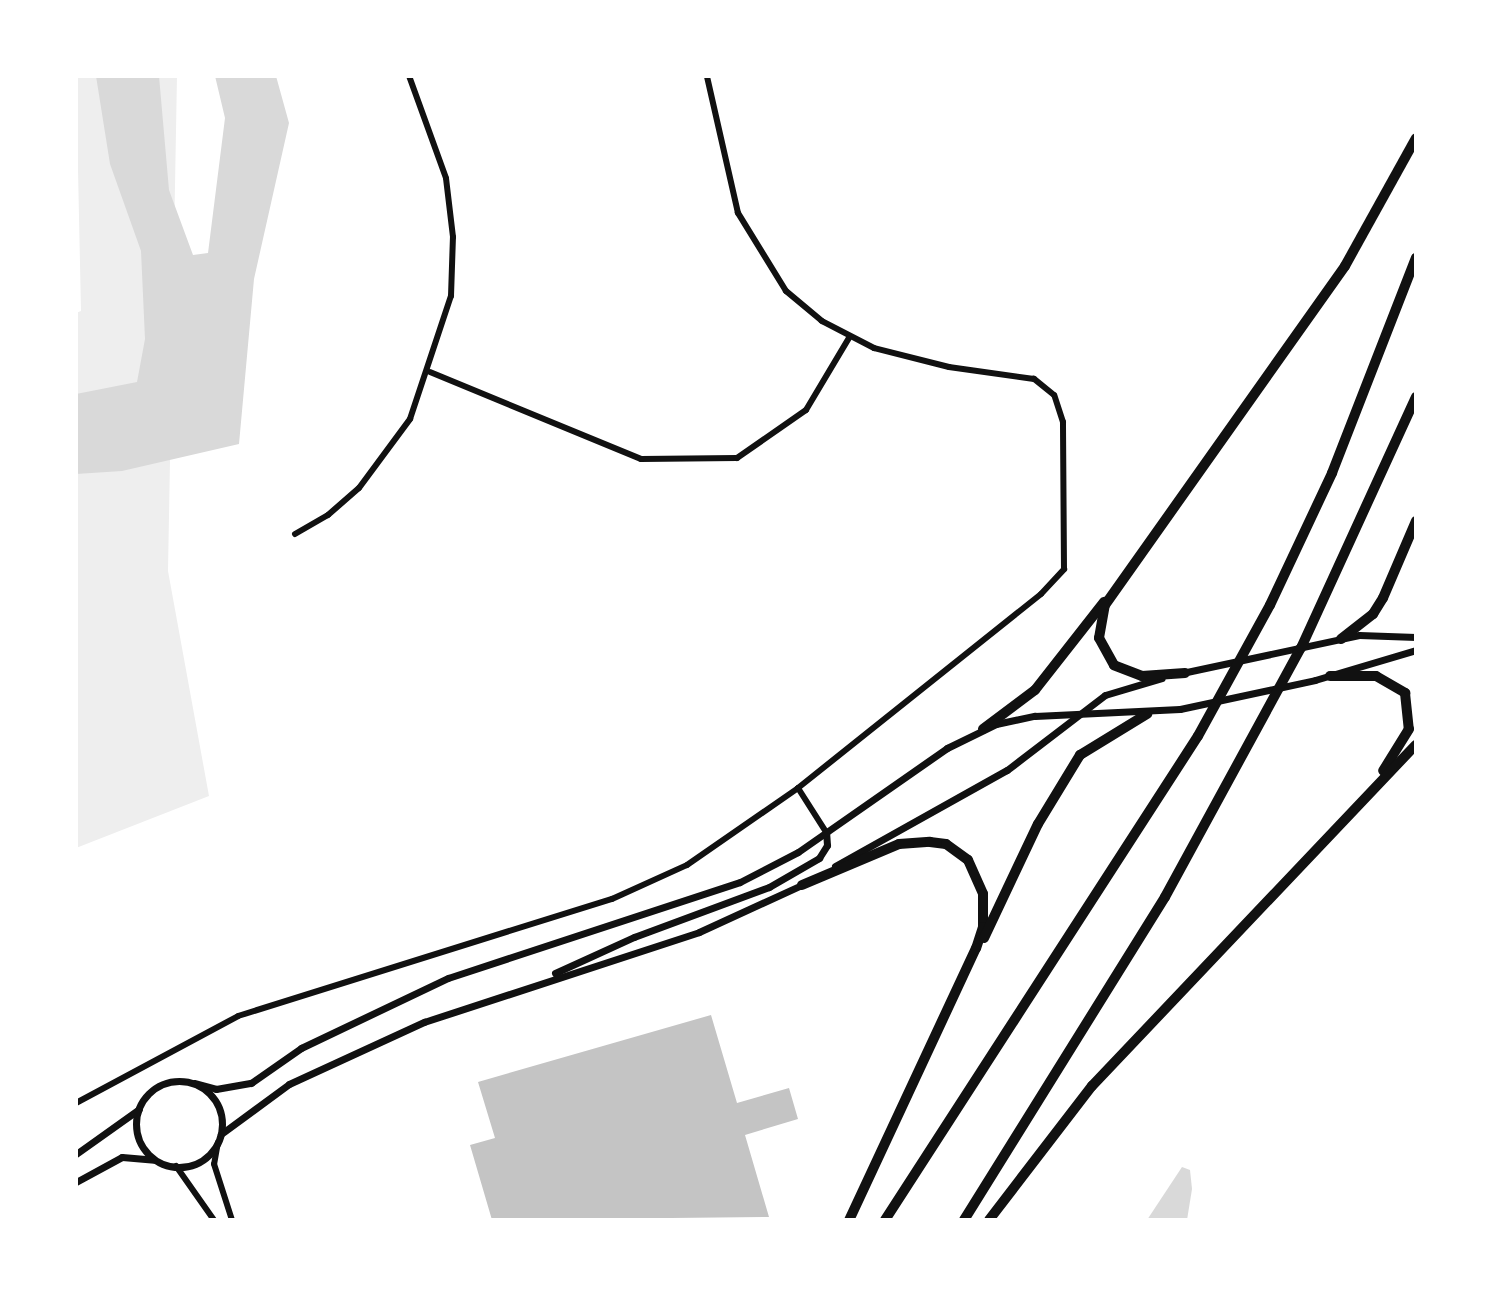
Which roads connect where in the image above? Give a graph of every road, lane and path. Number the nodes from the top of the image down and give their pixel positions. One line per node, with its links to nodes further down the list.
1 (409, 76): 6 (street)
2 (707, 76): 5 (street)
3 (1416, 138): 10 (highway)
4 (1416, 258): 37 (highway)
5 (849, 338): 6 (street); 20 (street)
6 (430, 372): 9 (street)
7 (1416, 397): 38 (highway)
8 (1416, 521): 12 (highway)
9 (295, 534)
10 (1113, 591): 14 (highway); 18 (highway)
11 (1416, 637): 12 (street)
12 (1337, 639): 14 (street)
13 (1416, 650): 15 (street)
14 (1185, 673): 17 (street)
15 (1330, 676): 16 (street); 21 (highway)
16 (1147, 714): 17 (street); 25 (highway)
17 (1078, 715): 18 (street); 23 (street)
18 (983, 729): 22 (street)
19 (1416, 745): 21 (highway)
20 (798, 788): 22 (street); 27 (street)
21 (1363, 799): 39 (highway)
22 (826, 832): 24 (street); 26 (street)
23 (802, 885): 24 (street); 25 (highway)
24 (532, 984): 29 (street)
25 (946, 1011): 36 (highway)
26 (194, 1083): 28 (street); 29 (street)
27 (76, 1103)
28 (139, 1109): 30 (street); 31 (street)
29 (219, 1138): 32 (street); 35 (street)
30 (76, 1154)
31 (160, 1162): 32 (street); 33 (street)
32 (176, 1166): 34 (street)
33 (76, 1182)
34 (214, 1220)
35 (232, 1220)
36 (849, 1220)
37 (885, 1220)
38 (964, 1220)
39 (989, 1220)

